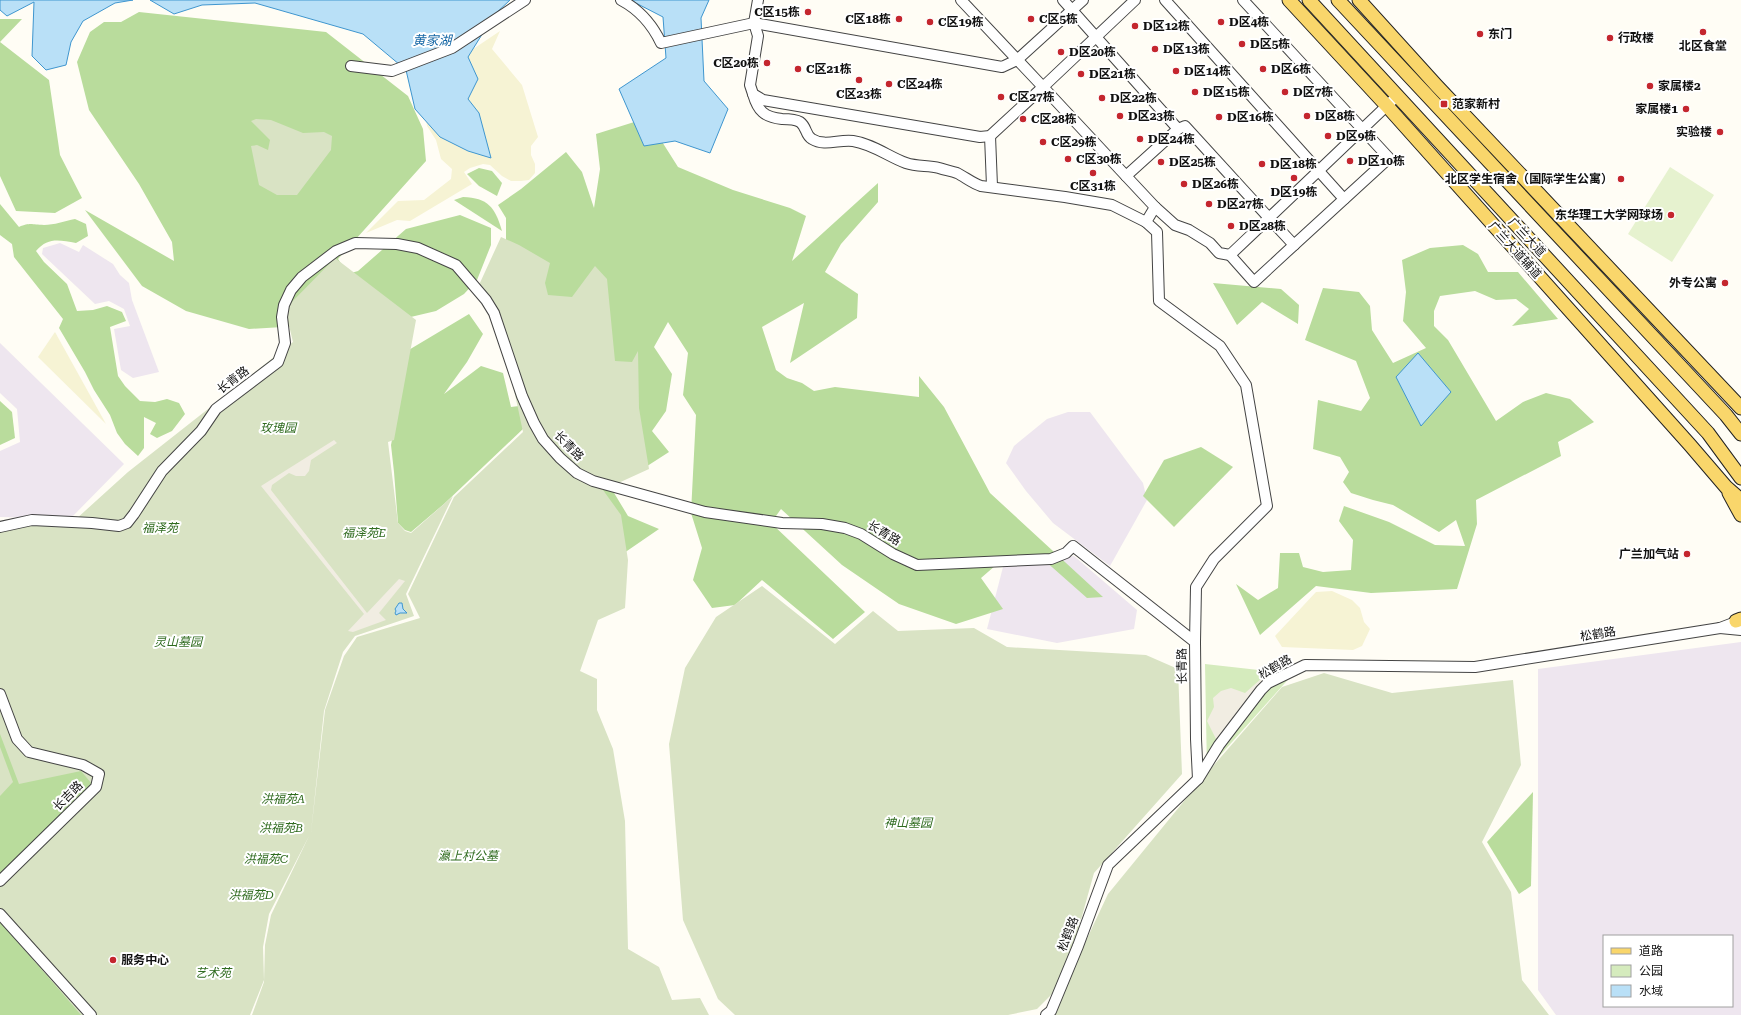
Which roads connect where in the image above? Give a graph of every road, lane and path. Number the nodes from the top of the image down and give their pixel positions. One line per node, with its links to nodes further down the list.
1 (525, 0): 18 (street)
2 (621, 0): 15 (street)
3 (758, 0): 15 (street)
4 (961, 0): 17 (street)
5 (1063, 0): 14 (street)
6 (1083, 0): 14 (street)
7 (1135, 0): 16 (street)
8 (1165, 0): 26 (street)
9 (1243, 0): 24 (street)
10 (1289, 0): 22 (main road, 广兰大道辅道)
11 (1309, 0): 21 (main road, 广兰大道)
12 (1338, 0): 36 (main road, 广兰大道)
13 (1359, 0): 35 (main road)
14 (1072, 10): 16 (street); 17 (street)
15 (754, 23): 17 (street); 20 (street)
16 (1096, 37): 19 (street); 23 (street)
17 (1017, 60): 19 (street)
18 (350, 66)
19 (1043, 87): 25 (street); 27 (street)
20 (753, 94): 25 (street); 28 (street)
21 (1397, 96): 22 (street); 37 (main road, 广兰大道)
22 (1387, 106): 24 (street); 38 (main road, 广兰大道辅道)
23 (1178, 129): 27 (street); 31 (street)
24 (1363, 129): 26 (street); 29 (street)
25 (990, 136): 28 (street)
26 (1319, 171): 29 (street); 31 (street)
27 (1126, 176): 30 (street)
28 (992, 186): 32 (street)
29 (1344, 199): 33 (street)
30 (1155, 207): 32 (street); 34 (street)
31 (1269, 218): 33 (street); 34 (street)
32 (1146, 222): 43 (street)
33 (1294, 245): 34 (street)
34 (1230, 255)
35 (1741, 408)
36 (1741, 434)
37 (1741, 478)
38 (1726, 487): 39 (main road, 广兰大道辅道); 40 (main road)
39 (1741, 500)
40 (1741, 515)
41 (0, 527): 43 (street, 长青路)
42 (1740, 622): 45 (street, 松鹤路)
43 (1195, 642): 45 (street, 长青路)
44 (0, 694): 46 (street, 长吉路)
45 (1198, 779): 49 (street, 松鹤路)
46 (0, 881)
47 (0, 914): 48 (street)
48 (91, 1015)
49 (1046, 1015)

